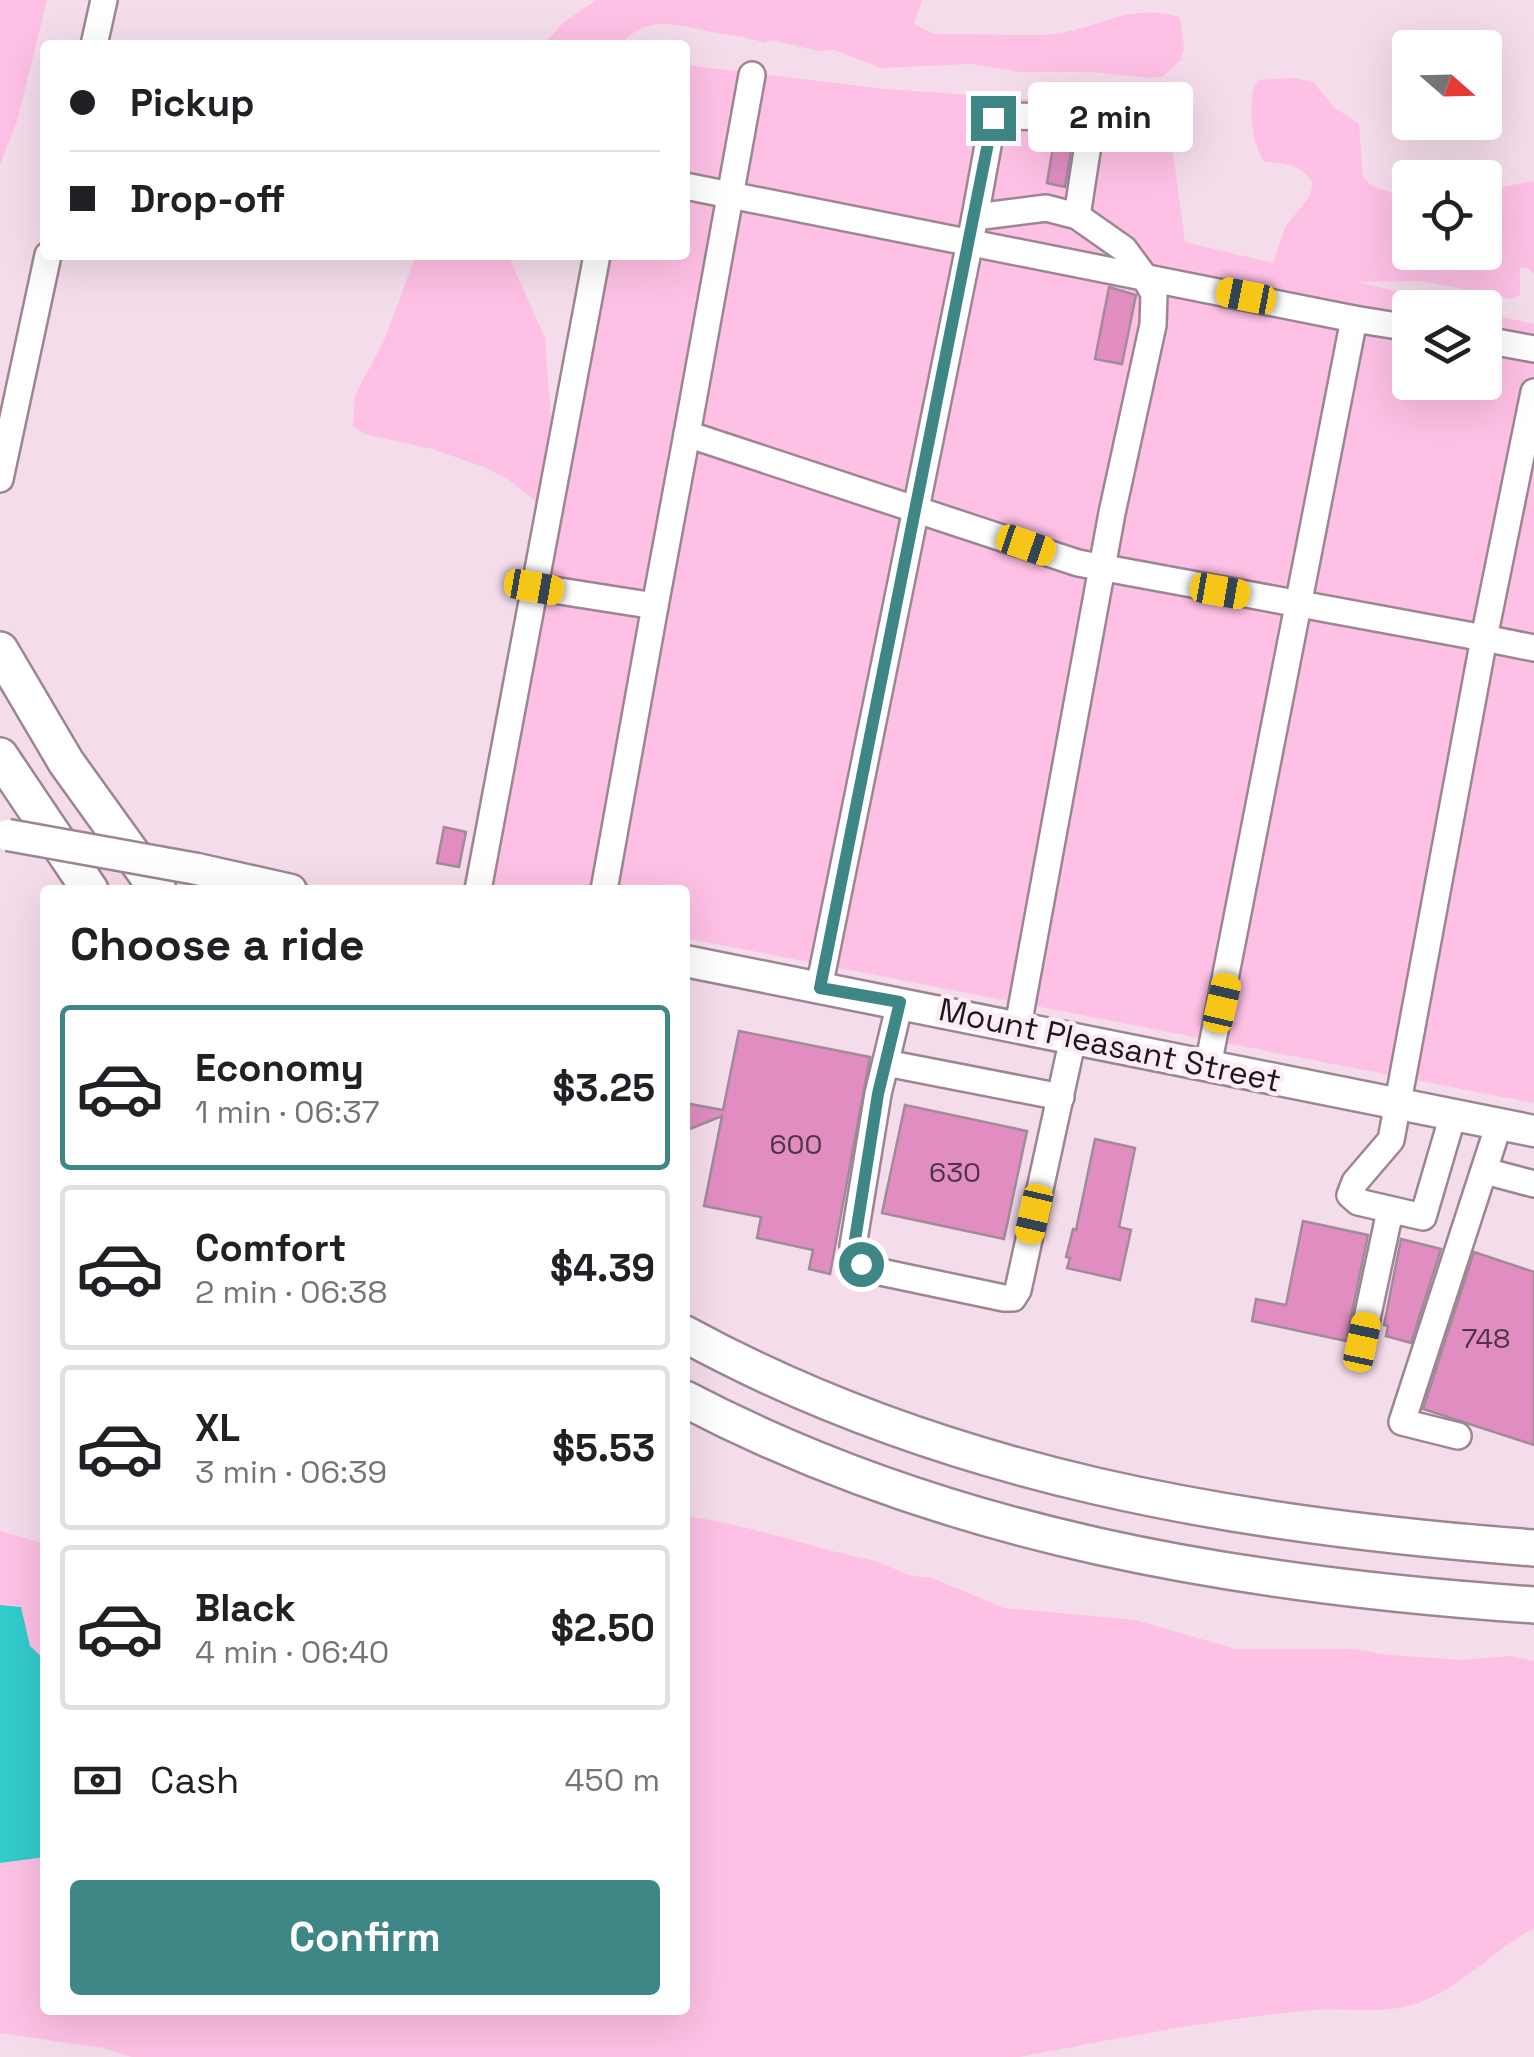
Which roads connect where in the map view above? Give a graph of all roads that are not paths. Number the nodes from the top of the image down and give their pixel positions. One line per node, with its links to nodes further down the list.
1 (104, 0): 2 (street)
2 (95, 40)
3 (752, 75): 5 (street)
4 (690, 187): 5 (street)
5 (730, 195): 8 (street); 17 (street)
6 (1078, 216): 7 (street); 7 (street); 11 (street)
7 (975, 217): 8 (street)
8 (970, 243): 11 (street); 19 (street)
9 (47, 260): 18 (street)
10 (595, 260): 21 (street)
11 (1144, 276): 12 (street); 20 (street)
12 (1354, 318): 13 (street); 22 (street)
13 (1392, 325)
14 (1502, 343): 15 (street)
15 (1534, 349)
16 (1534, 392): 24 (street)
17 (687, 434): 19 (street); 23 (street)
18 (0, 479)
19 (918, 509): 20 (street); 35 (street)
20 (1104, 569): 22 (street); 37 (street)
21 (534, 587): 23 (street); 32 (street)
22 (1296, 605): 24 (street); 40 (street)
23 (655, 606): 33 (street)
24 (1484, 638): 25 (street); 42 (street)
25 (1534, 648)
26 (0, 650): 30 (highway)
27 (0, 756): 29 (highway)
28 (4, 835): 31 (main road, bridge)
29 (87, 885)
30 (154, 885)
31 (268, 885)
32 (479, 885)
33 (605, 885)
34 (690, 963): 35 (main road, Mount Pleasant Street)
35 (820, 988): 36 (main road, Mount Pleasant Street)
36 (900, 1002): 37 (main road, Mount Pleasant Street); 39 (street)
37 (1018, 1026): 38 (main road, Mount Pleasant Street)
38 (1073, 1038): 40 (main road, Mount Pleasant Street); 41 (street)
39 (886, 1064): 41 (street); 41 (street)
40 (1208, 1066): 42 (main road, Mount Pleasant Street)
41 (1060, 1097)
42 (1397, 1104): 43 (main road, Mount Pleasant Street); 48 (street)
43 (1453, 1115): 44 (main road, Mount Pleasant Street); 48 (street)
44 (1499, 1124): 45 (main road, Mount Pleasant Street); 46 (street)
45 (1534, 1131)
46 (1485, 1171): 47 (street); 52 (street)
47 (1534, 1184)
48 (1390, 1210): 50 (street)
49 (690, 1336): 53 (highway)
50 (1362, 1342)
51 (690, 1401): 54 (highway)
52 (1458, 1436)
53 (1534, 1548)
54 (1534, 1606)

